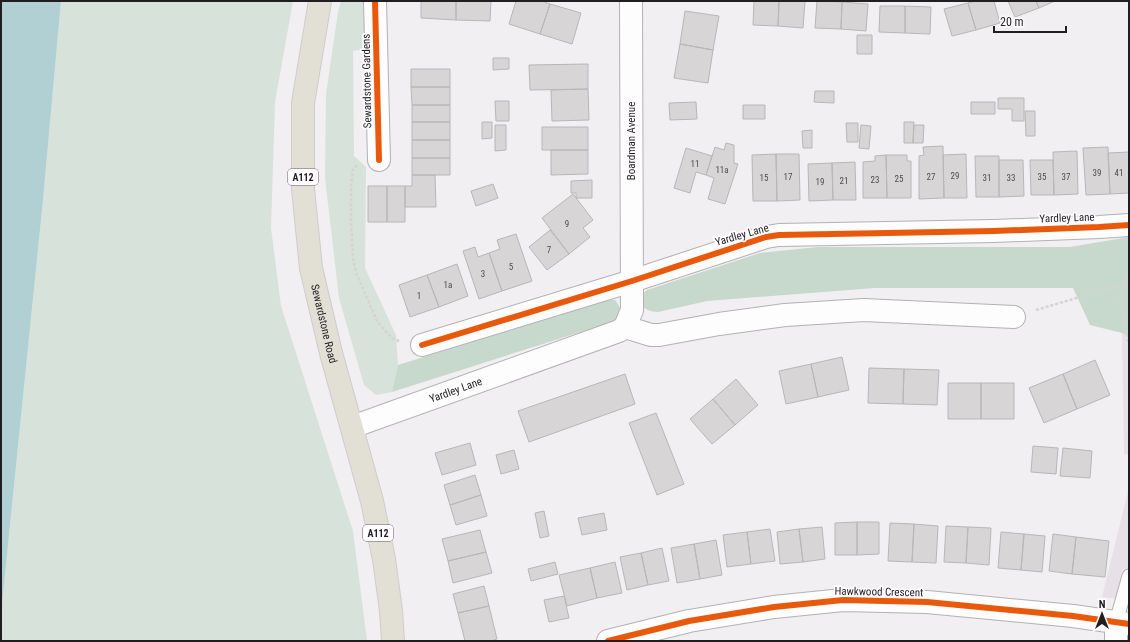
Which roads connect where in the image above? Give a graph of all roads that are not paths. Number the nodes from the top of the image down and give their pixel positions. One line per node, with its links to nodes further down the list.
1 (320, 1): 10 (main road, Sewardstone Road / A112)
2 (375, 1): 4 (street, Sewardstone Gardens)
3 (631, 1): 6 (street, Boardman Avenue)
4 (369, 162)
5 (1129, 225): 6 (street, Yardley Lane)
6 (632, 280): 8 (street); 9 (street, Yardley Lane)
7 (1014, 317): 8 (street)
8 (625, 327): 10 (street, Yardley Lane)
9 (422, 345)
10 (352, 427): 13 (main road, Sewardstone Road / A112)
11 (1129, 576): 12 (lane)
12 (1120, 629): 14 (street, Hawkwood Crescent)
13 (393, 641)
14 (608, 641)

